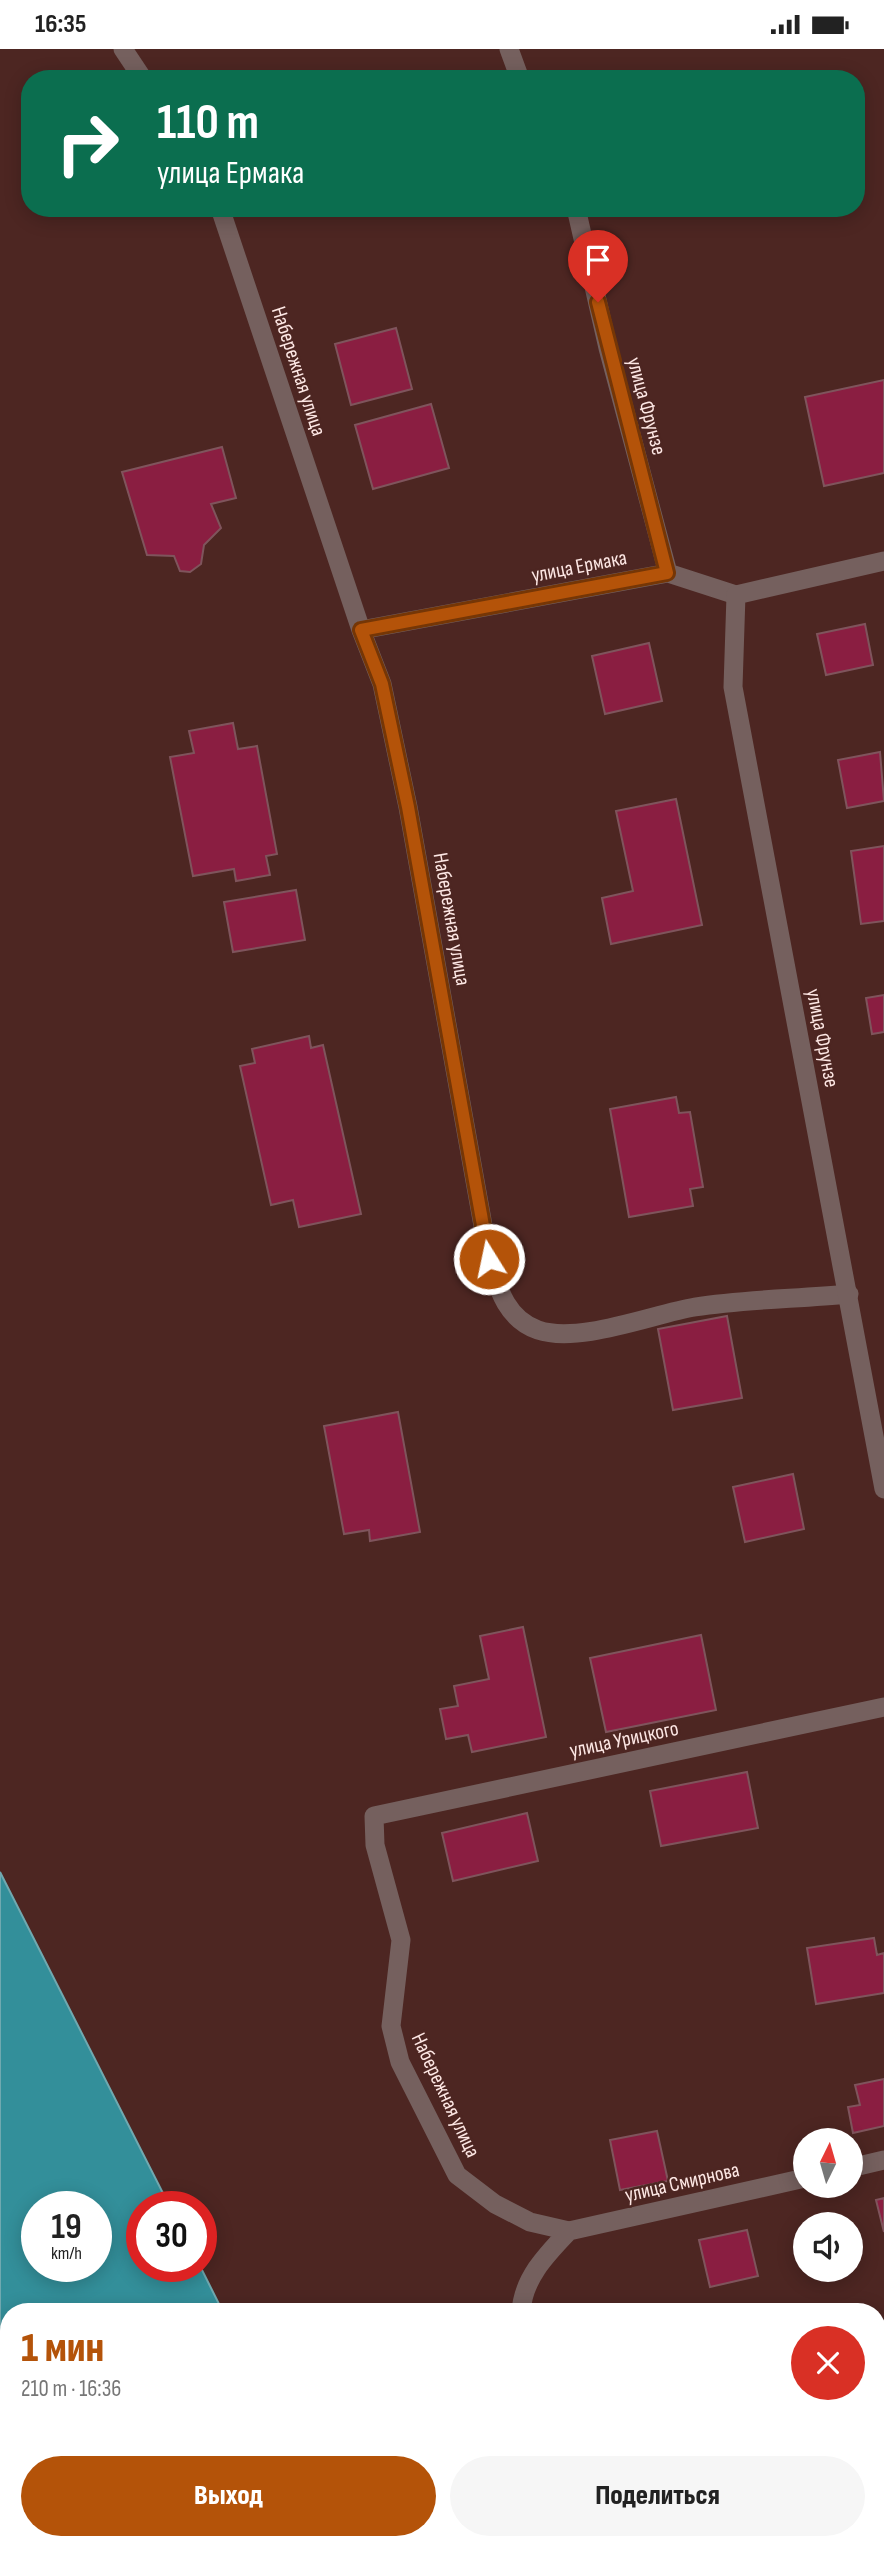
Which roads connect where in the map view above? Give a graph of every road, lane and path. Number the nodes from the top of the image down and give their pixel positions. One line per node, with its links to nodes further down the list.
1 (123, 49): 3 (street)
2 (509, 49): 4 (street)
3 (137, 70)
4 (517, 70)
5 (223, 217): 10 (street, Набережная улица)
6 (578, 217): 8 (street, улица Фрунзе)
7 (884, 561): 9 (street)
8 (667, 573): 9 (street, улица Ермака); 10 (street, улица Ермака)
9 (736, 595): 11 (street, улица Фрунзе)
10 (361, 630): 11 (street, Набережная улица)
11 (849, 1294): 12 (street, улица Фрунзе)
12 (884, 1489)
13 (884, 1707): 14 (street, улица Урицкого)
14 (374, 1816): 18 (street, Набережная улица)
15 (884, 2160): 16 (street)
16 (863, 2165)
17 (793, 2181): 18 (street, улица Смирнова)
18 (569, 2231): 19 (street)
19 (522, 2303)

